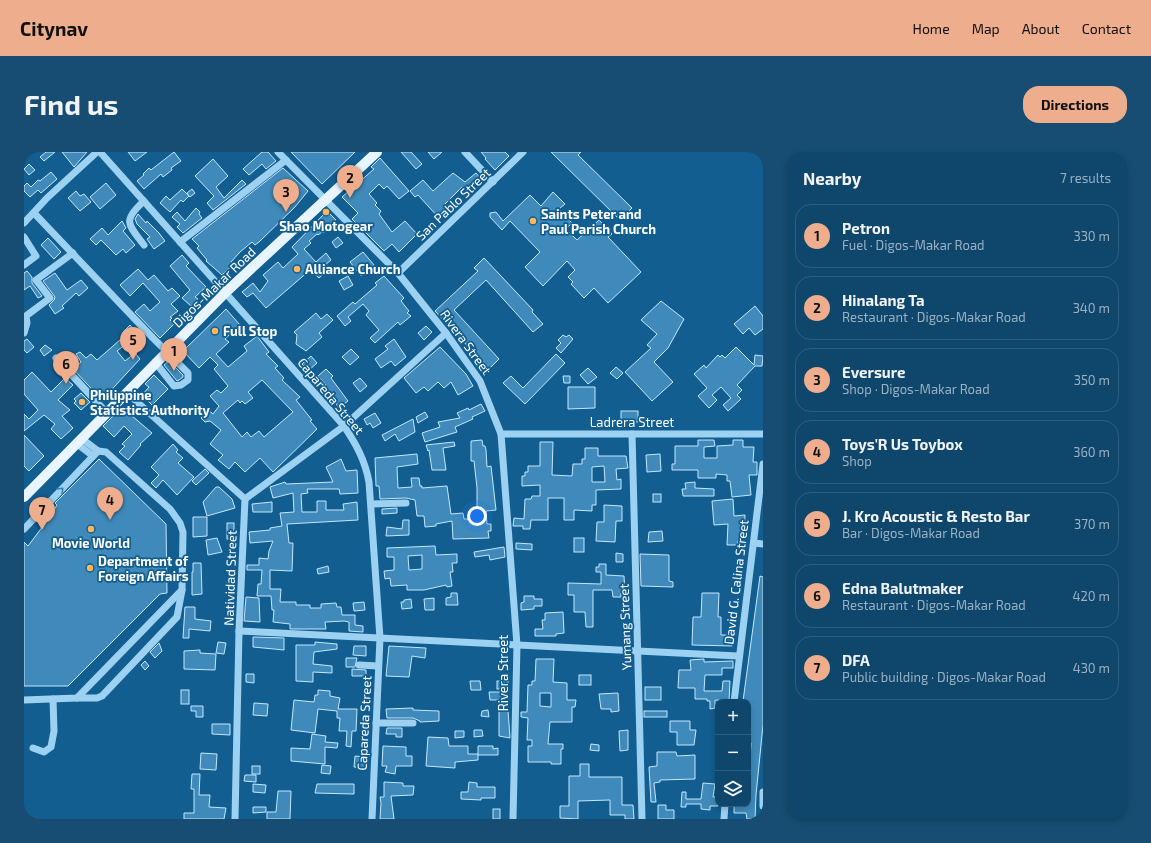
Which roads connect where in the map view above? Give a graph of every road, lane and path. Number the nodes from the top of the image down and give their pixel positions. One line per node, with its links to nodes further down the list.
1 (27, 152): 8 (street)
2 (97, 152): 13 (street)
3 (100, 152): 12 (street, Capareda Street)
4 (278, 152): 9 (street, Rivera Street)
5 (376, 152): 11 (main road, Digos-Makar Road)
6 (466, 152): 10 (street)
7 (524, 152): 10 (street, San Pablo Street)
8 (24, 155)
9 (286, 160): 11 (street, Rivera Street); 16 (street)
10 (493, 182): 20 (street, San Pablo Street)
11 (326, 200): 20 (street, Rivera Street); 21 (main road, Digos-Makar Road)
12 (144, 201): 16 (street, Capareda Street); 17 (street)
13 (34, 213): 14 (street); 18 (street)
14 (24, 223)
15 (24, 236): 19 (street)
16 (180, 242): 21 (street, Capareda Street)
17 (144, 245)
18 (73, 253): 22 (street); 24 (street)
19 (24, 265)
20 (398, 273): 23 (street, Rivera Street)
21 (226, 292): 24 (main road, Digos-Makar Road); 29 (street, Capareda Street)
22 (24, 332)
23 (446, 333): 29 (street); 30 (street, Rivera Street)
24 (166, 351): 26 (main road, Digos-Makar Road); 26 (street)
25 (56, 358): 28 (street)
26 (155, 362): 27 (main road, Digos-Makar Road)
27 (126, 392): 28 (main road, Digos-Makar Road); 37 (street)
28 (106, 412): 33 (main road, Digos-Makar Road)
29 (344, 426): 37 (street); 39 (street, Capareda Street)
30 (501, 434): 31 (street, Ladrera Street); 47 (street, Rivera Street)
31 (632, 434): 32 (street, Ladrera Street); 48 (street, Yumang Street)
32 (763, 434)
33 (78, 441): 34 (street); 36 (main road, Digos-Makar Road)
34 (96, 454): 40 (street, one-way to 34); 44 (street)
35 (763, 464): 42 (street, David G. Calina Street)
36 (24, 497)
37 (245, 499): 45 (street, Natividad Street)
38 (406, 502): 39 (street)
39 (371, 504): 46 (street, Capareda Street)
40 (24, 528)
41 (763, 540): 42 (street)
42 (754, 541): 43 (street); 49 (street, David G. Calina Street)
43 (763, 544)
44 (182, 590): 52 (street); 52 (street)
45 (240, 631): 46 (street); 62 (street, Natividad Street)
46 (380, 638): 47 (street); 51 (street, Capareda Street)
47 (517, 645): 48 (street); 64 (street, Rivera Street)
48 (638, 651): 49 (street); 65 (street, Yumang Street)
49 (738, 656): 54 (street, David G. Calina Street)
50 (359, 665): 51 (street)
51 (378, 666): 56 (street, Capareda Street)
52 (77, 698): 53 (street)
53 (53, 699): 55 (street); 58 (street)
54 (734, 699)
55 (24, 700)
56 (376, 723): 57 (street); 63 (street, Capareda Street)
57 (413, 723)
58 (33, 748)
59 (763, 792): 60 (street)
60 (763, 806)
61 (725, 807): 66 (street)
62 (236, 819)
63 (372, 819)
64 (513, 819)
65 (642, 819)
66 (724, 819)

